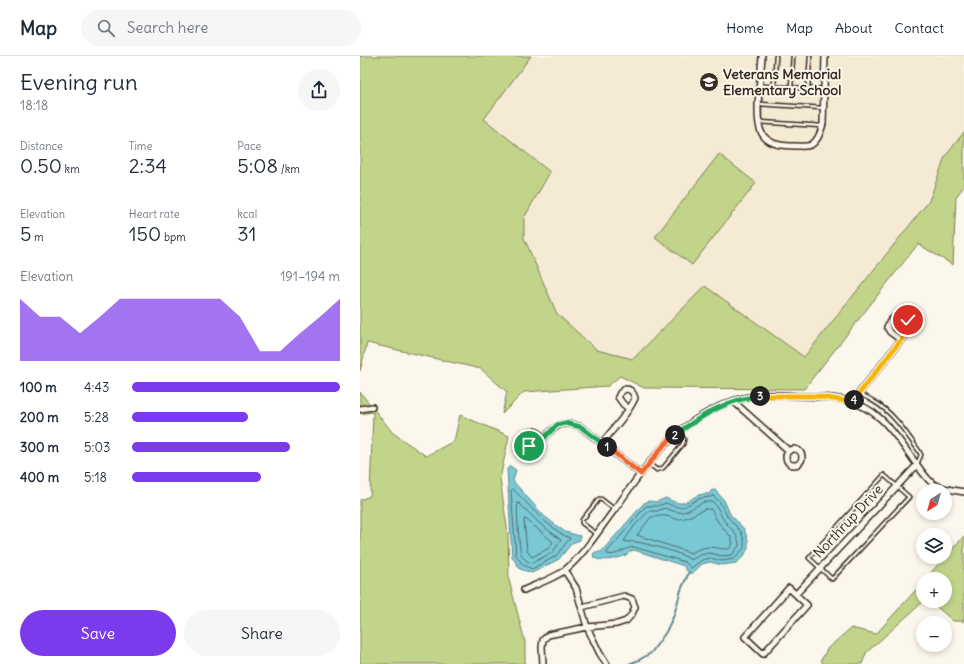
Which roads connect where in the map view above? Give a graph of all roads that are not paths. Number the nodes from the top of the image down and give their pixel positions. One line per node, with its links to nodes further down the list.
1 (762, 56): 6 (street)
2 (776, 56): 7 (lane)
3 (793, 56): 8 (lane)
4 (810, 56): 9 (lane)
5 (825, 56): 10 (street)
6 (760, 86): 7 (lane); 11 (street)
7 (774, 86): 8 (lane)
8 (790, 87): 9 (lane)
9 (808, 88): 10 (lane)
10 (824, 89): 12 (street)
11 (759, 104): 12 (lane); 13 (street)
12 (823, 108): 14 (street)
13 (758, 122): 14 (lane); 14 (street)
14 (822, 126)
15 (901, 340): 15 (street); 16 (street)
16 (859, 394): 18 (street); 27 (lane)
17 (733, 401): 18 (street); 22 (street); 25 (street)
18 (852, 402): 27 (street)
19 (372, 407): 20 (street)
20 (360, 409)
21 (629, 409): 24 (street)
22 (679, 432): 26 (street); 26 (lane)
23 (541, 440): 24 (street)
24 (602, 443): 28 (street)
25 (789, 451)
26 (649, 464): 28 (street)
27 (917, 465): 29 (street, Northrup Drive); 30 (street)
28 (641, 474): 31 (street)
29 (897, 486): 33 (street, Northrup Drive); 33 (lane); 33 (lane)
30 (964, 492)
31 (614, 509): 32 (street); 32 (lane)
32 (596, 534): 34 (street)
33 (820, 568): 36 (street, Northrup Drive)
34 (565, 571): 35 (street); 37 (street)
35 (524, 590)
36 (796, 594): 36 (street)
37 (582, 607): 38 (street); 38 (street)
38 (587, 627): 39 (street); 40 (street)
39 (544, 664)
40 (607, 664)

